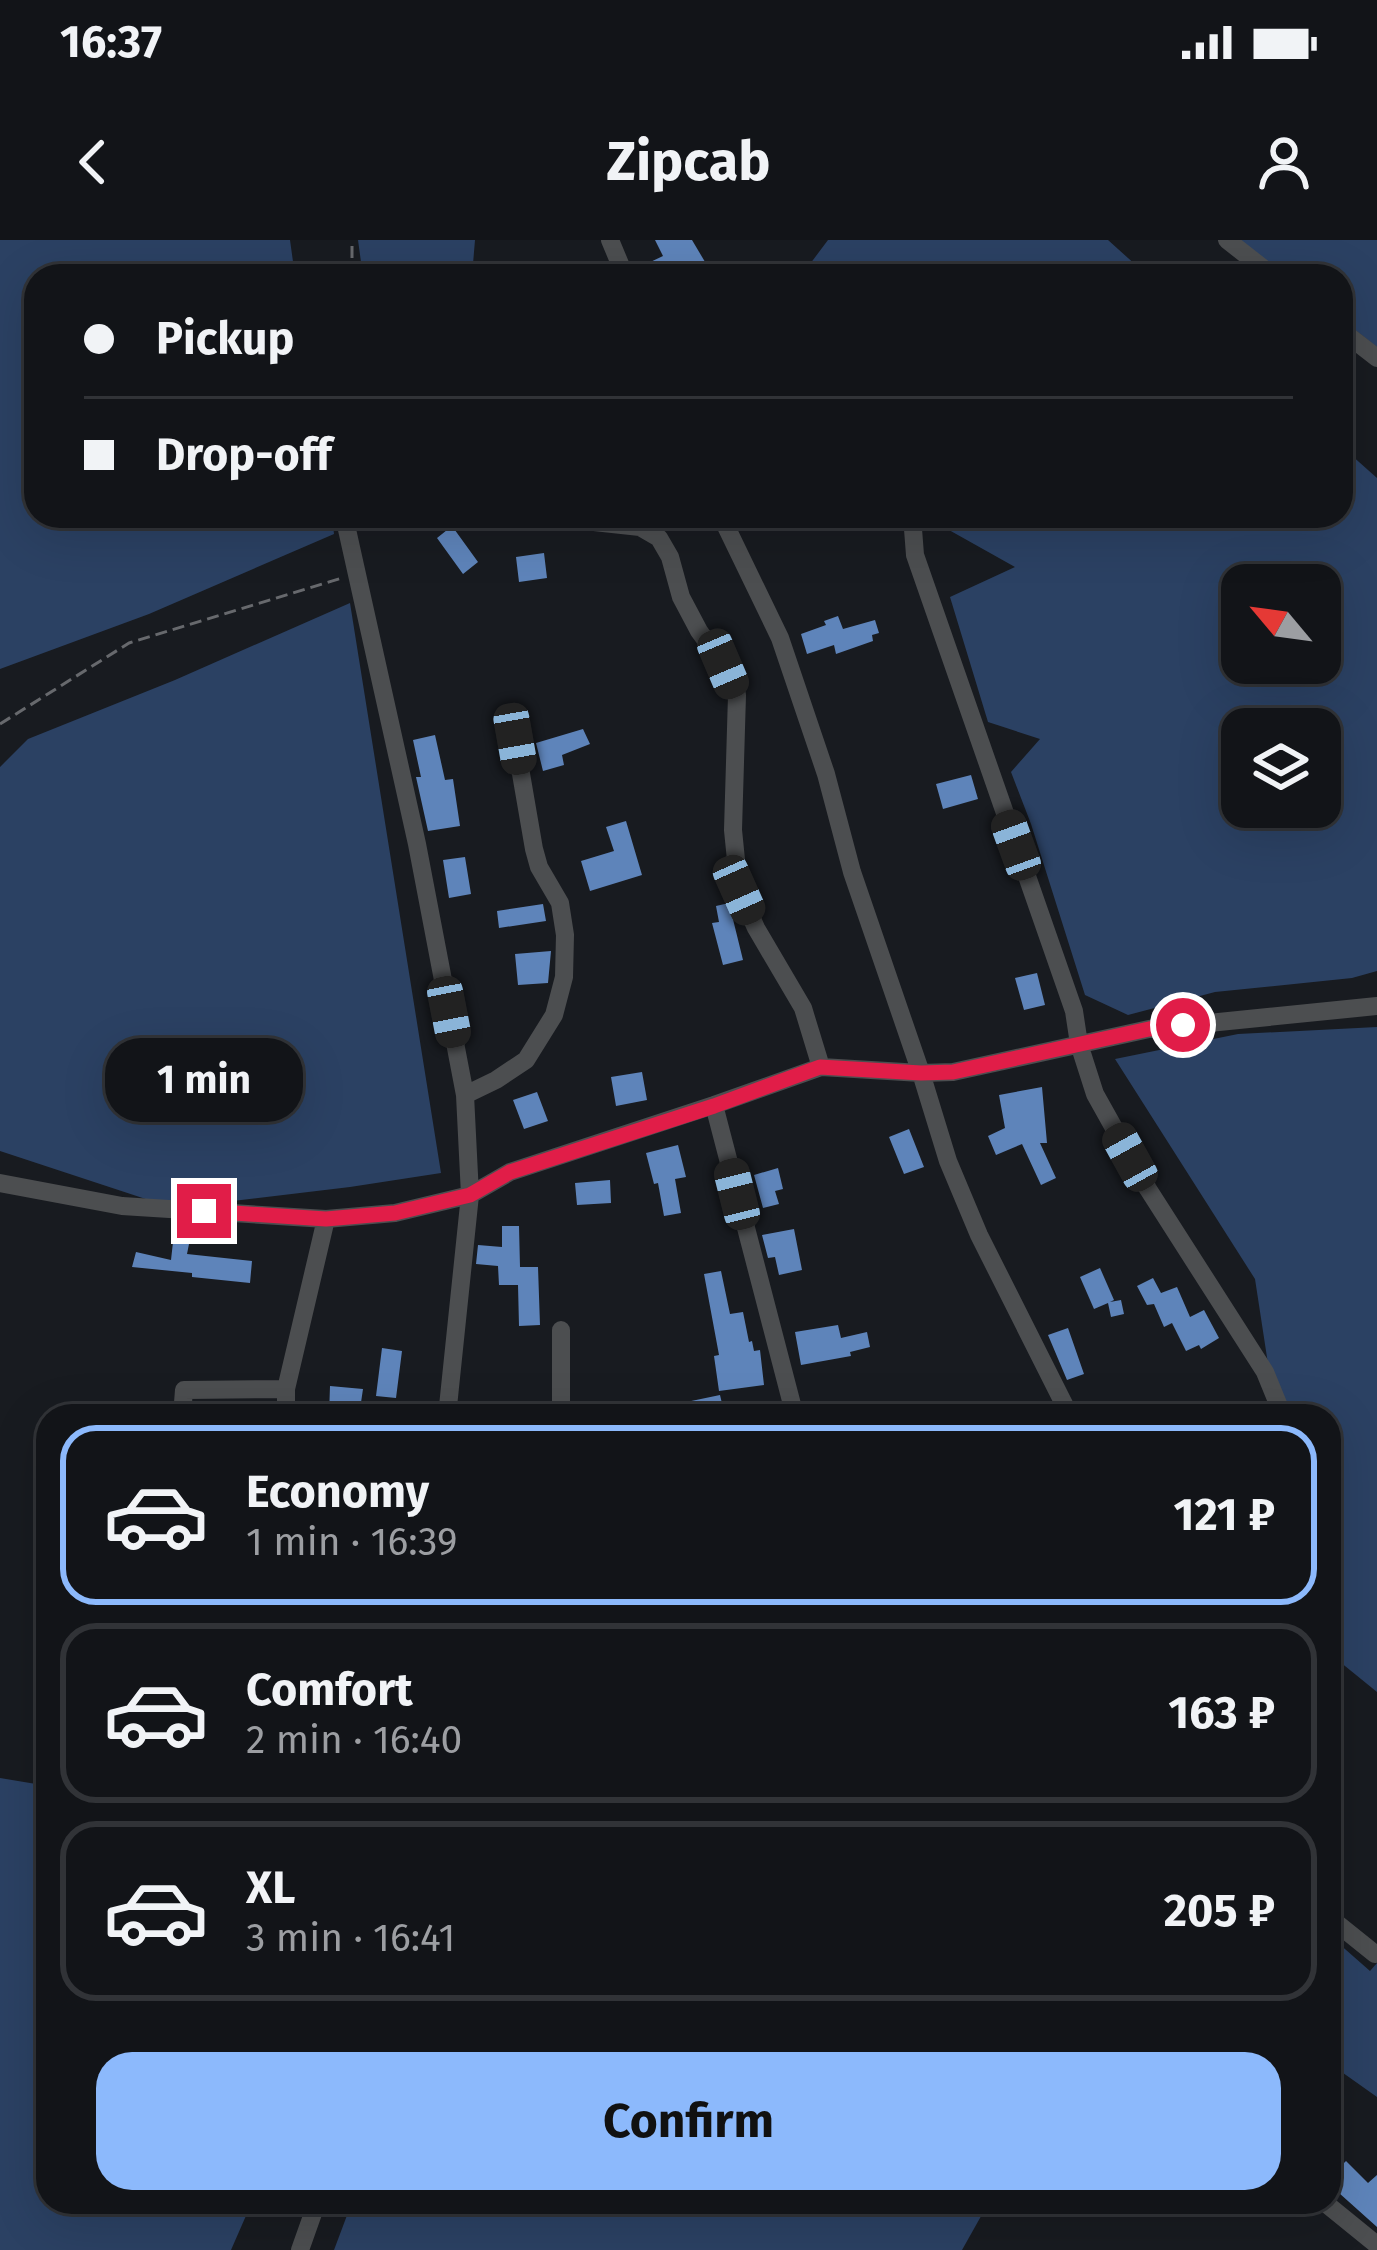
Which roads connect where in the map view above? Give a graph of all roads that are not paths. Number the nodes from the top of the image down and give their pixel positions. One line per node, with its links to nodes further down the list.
1 (1227, 240): 2 (street)
2 (1258, 264)
3 (1353, 339): 4 (street)
4 (1377, 358)
5 (346, 528): 14 (street)
6 (643, 528): 12 (street)
7 (727, 528): 13 (street)
8 (913, 528): 11 (street)
9 (515, 739): 14 (street)
10 (1377, 1006): 11 (street)
11 (1079, 1045): 13 (street); 27 (street)
12 (820, 1067): 13 (street); 15 (street)
13 (921, 1073): 26 (street)
14 (465, 1095): 17 (street)
15 (714, 1106): 17 (street); 25 (street)
16 (0, 1183): 18 (street)
17 (470, 1195): 18 (street); 23 (street)
18 (326, 1219): 20 (street)
19 (561, 1330): 24 (street)
20 (286, 1389): 21 (street); 22 (street)
21 (183, 1404)
22 (286, 1404)
23 (448, 1404)
24 (561, 1404)
25 (792, 1404)
26 (1064, 1404)
27 (1278, 1404)
28 (1341, 1927): 29 (street)
29 (1375, 1954)
30 (313, 2214): 33 (street)
31 (1339, 2214): 32 (street)
32 (1377, 2245)
33 (300, 2250)

